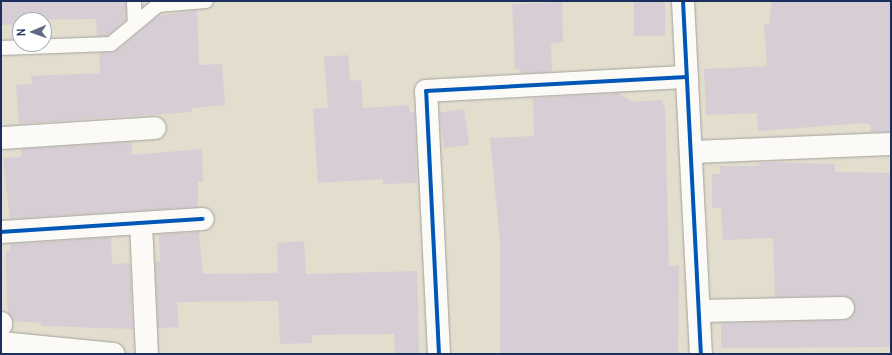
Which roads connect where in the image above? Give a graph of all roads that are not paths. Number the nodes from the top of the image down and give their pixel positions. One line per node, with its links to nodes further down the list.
1 (134, 1): 4 (lane)
2 (206, 1): 4 (lane)
3 (683, 1): 6 (street)
4 (135, 24): 5 (lane)
5 (1, 48)
6 (687, 77): 10 (street); 19 (street)
7 (155, 128): 8 (street)
8 (1, 138)
9 (891, 144): 10 (street)
10 (690, 152): 15 (street)
11 (203, 219): 12 (street)
12 (141, 223): 13 (street); 18 (street)
13 (1, 232)
14 (842, 308): 15 (street)
15 (699, 311): 20 (street)
16 (1, 343): 17 (street)
17 (113, 354)
18 (147, 354)
19 (438, 354)
20 (701, 354)

